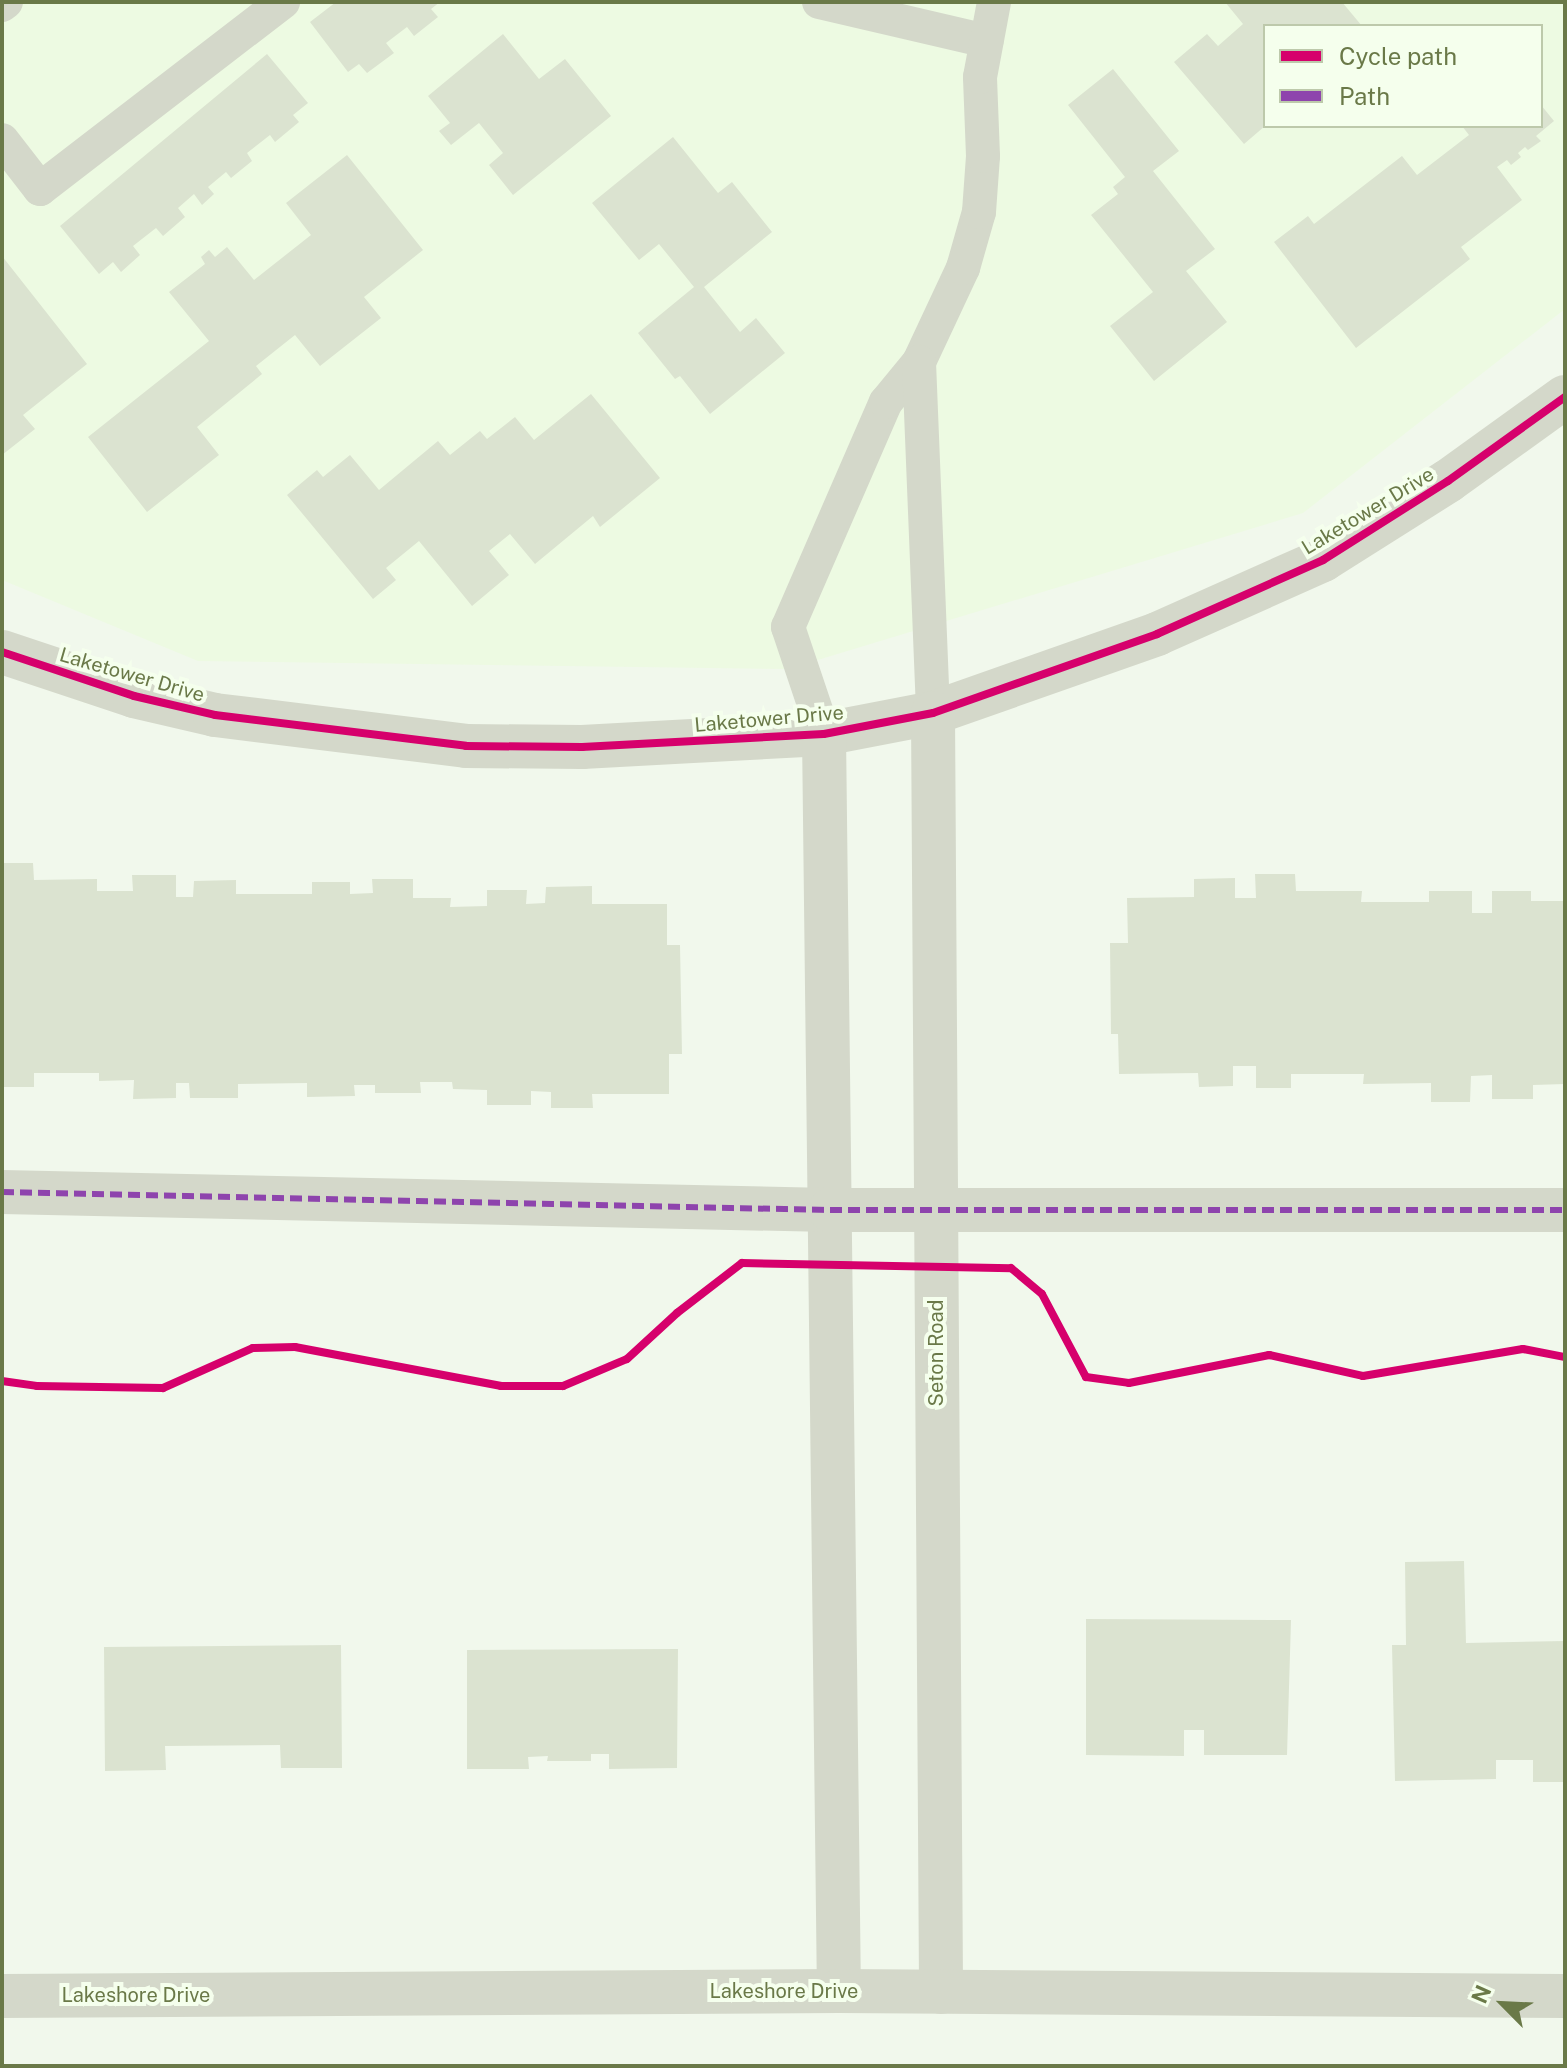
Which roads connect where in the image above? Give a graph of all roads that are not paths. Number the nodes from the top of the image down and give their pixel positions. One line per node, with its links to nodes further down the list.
1 (283, 2): 5 (lane)
2 (819, 2): 4 (lane)
3 (994, 2): 4 (lane)
4 (987, 41): 6 (lane)
5 (2, 140)
6 (919, 362): 9 (lane); 10 (lane)
7 (1565, 397): 9 (street, Laketower Drive)
8 (2, 652): 10 (street, Laketower Drive)
9 (933, 713): 10 (street, Laketower Drive); 12 (street, Seton Road)
10 (824, 734): 13 (street)
11 (2, 1192): 13 (street)
12 (936, 1207): 13 (street); 14 (street); 16 (street, Seton Road)
13 (830, 1210): 15 (street)
14 (1565, 1210)
15 (839, 1991): 16 (street, Lakeshore Drive); 17 (street, Lakeshore Drive)
16 (941, 1992): 18 (street, Lakeshore Drive)
17 (2, 1996)
18 (1565, 1996)

